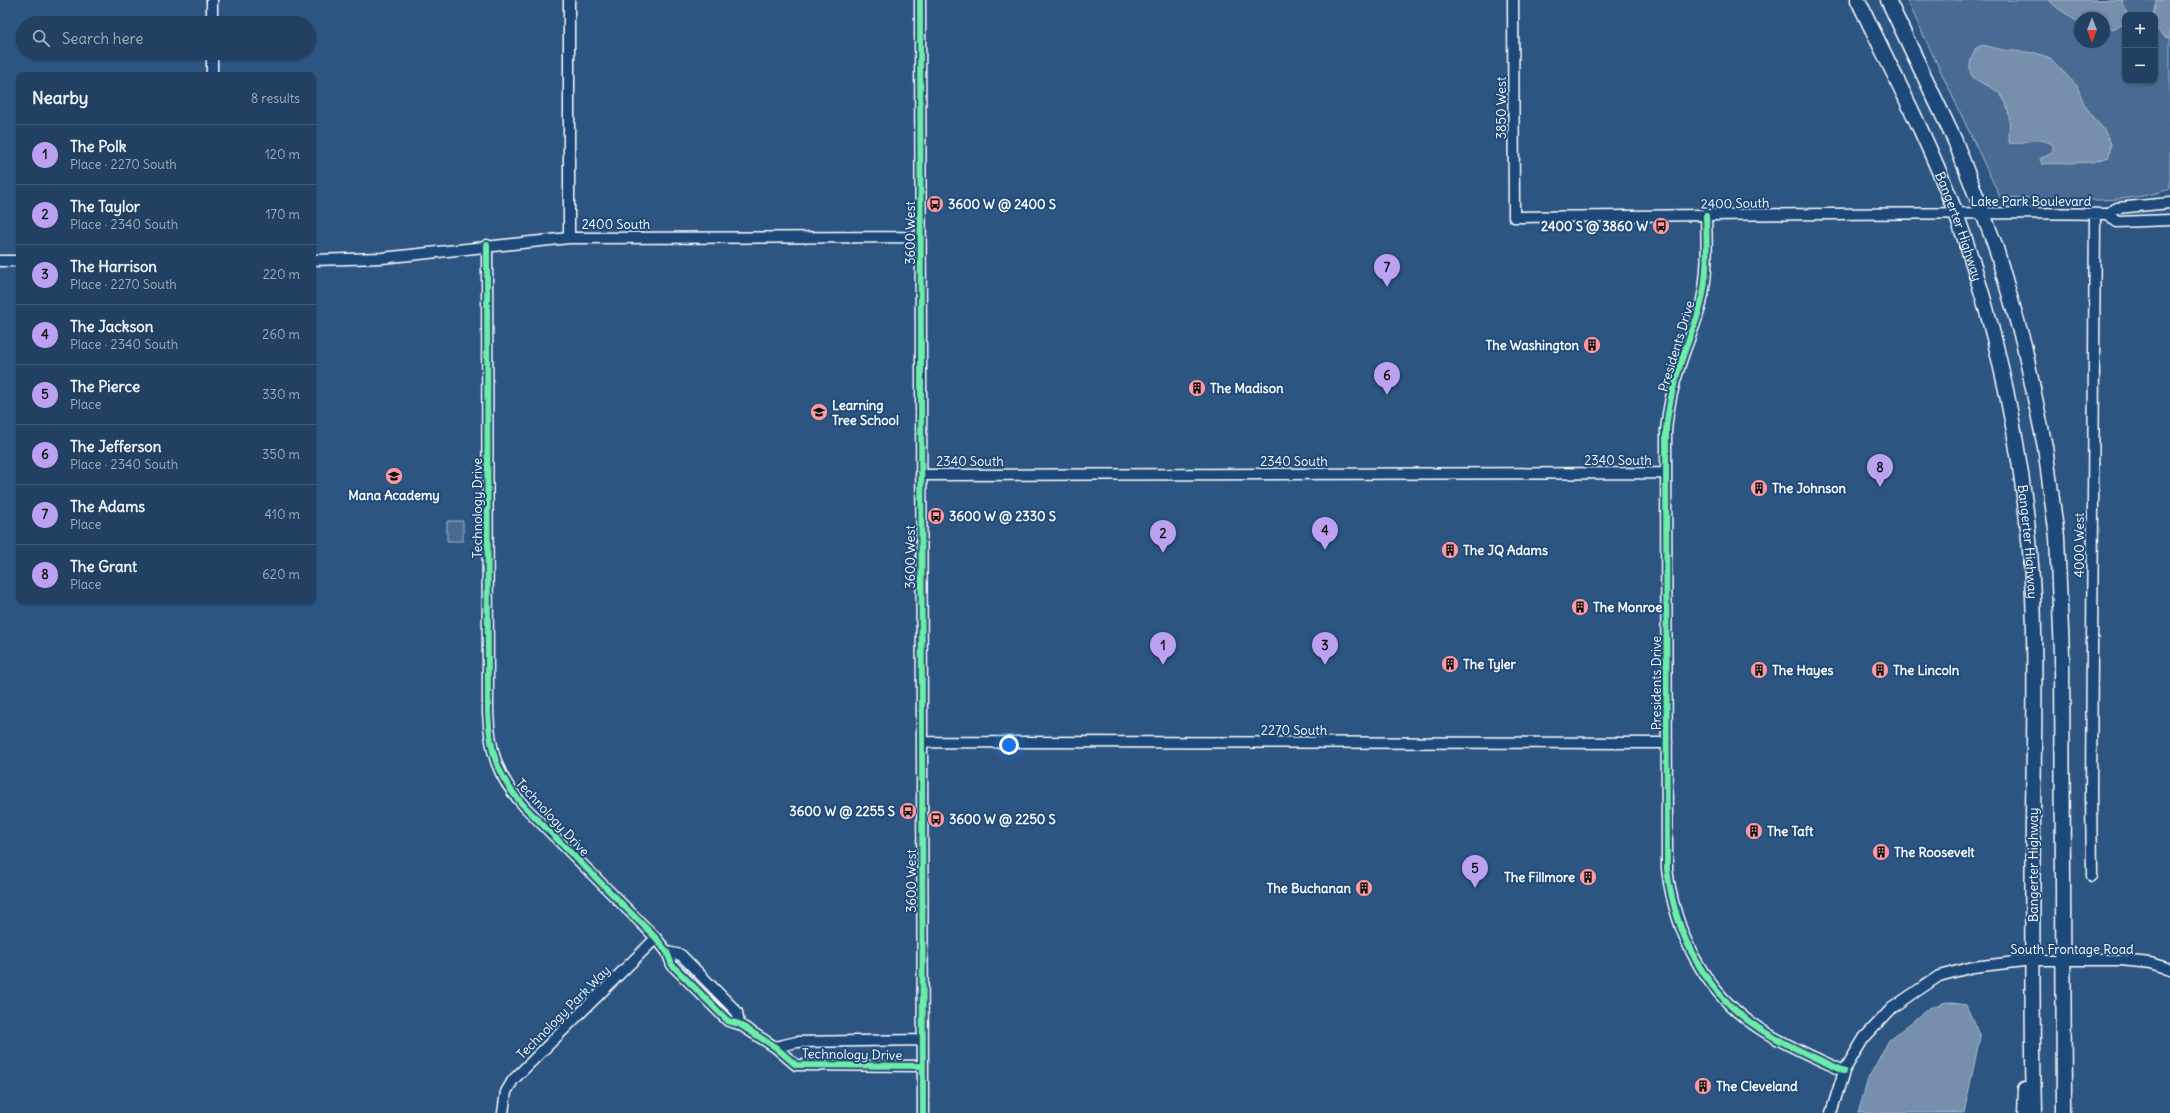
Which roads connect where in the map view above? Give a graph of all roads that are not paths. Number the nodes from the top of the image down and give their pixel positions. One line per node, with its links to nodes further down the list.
1 (212, 0): 7 (street)
2 (569, 0): 19 (street)
3 (920, 0): 18 (street, 3600 West)
4 (1513, 0): 15 (street, 3850 West)
5 (1858, 0): 11 (highway, Bangerter Highway)
6 (1888, 0): 12 (highway, Bangerter Highway)
7 (212, 16)
8 (212, 60): 9 (street)
9 (212, 72)
10 (2170, 203): 14 (street, Lake Park Boulevard)
11 (1956, 214): 12 (street, Lake Park Boulevard); 16 (street, 2400 South); 31 (highway, Bangerter Highway)
12 (1983, 214): 13 (street, Lake Park Boulevard); 32 (highway, Bangerter Highway)
13 (2095, 214): 14 (street, Lake Park Boulevard); 28 (street, 4000 West)
14 (2107, 214): 17 (street, Lake Park Boulevard)
15 (1514, 216): 16 (street, 2400 South)
16 (1706, 216): 24 (street, Presidents Drive)
17 (2170, 220)
18 (921, 237): 19 (street, 2400 South); 25 (street, 3600 West)
19 (569, 238): 20 (street, 2400 South)
20 (487, 245): 21 (street, 2400 South); 29 (street, Technology Drive)
21 (316, 260)
22 (0, 261): 23 (street)
23 (16, 261)
24 (1666, 473): 25 (street, 2340 South); 27 (street, Presidents Drive)
25 (921, 475): 26 (street, 3600 West)
26 (922, 742): 27 (street, 2270 South); 36 (street, 3600 West)
27 (1667, 743): 39 (street, Presidents Drive)
28 (2092, 876)
29 (656, 938): 30 (street, Technology Drive); 40 (street, Technology Park Way)
30 (667, 952): 35 (street, Technology Drive); 35 (street)
31 (2032, 960): 32 (street, South Frontage Road); 34 (highway, Bangerter Highway); 39 (street, South Frontage Road)
32 (2064, 960): 33 (street, South Frontage Road); 45 (highway, Bangerter Highway)
33 (2170, 969)
34 (2032, 1002): 43 (highway); 44 (highway, Bangerter Highway)
35 (739, 1024): 37 (street, Technology Drive)
36 (922, 1040): 37 (street, Technology Drive); 38 (street, 3600 West)
37 (775, 1047): 38 (street, Technology Drive)
38 (922, 1066): 41 (street, 3600 West)
39 (1844, 1071): 42 (street, South Frontage Road)
40 (503, 1113)
41 (923, 1113)
42 (1831, 1113)
43 (2024, 1113)
44 (2034, 1113)
45 (2064, 1113)

